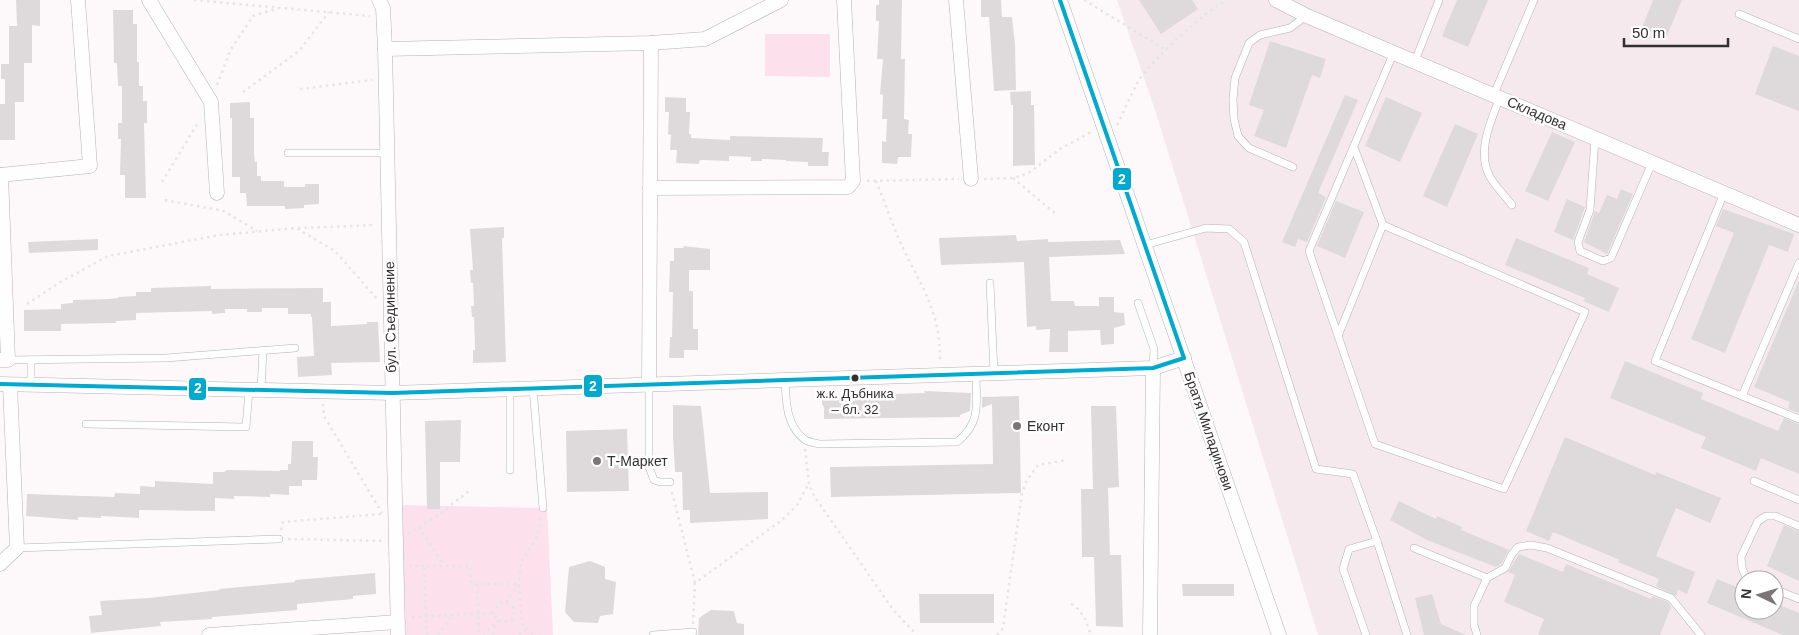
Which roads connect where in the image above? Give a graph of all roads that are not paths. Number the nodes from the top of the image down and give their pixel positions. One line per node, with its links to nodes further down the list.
1 (78, 0): 25 (street)
2 (149, 0): 28 (street)
3 (379, 0): 15 (street, бул. Съединение)
4 (844, 0): 27 (street)
5 (956, 0): 26 (street)
6 (1060, 0): 33 (street, Братя Миладинови)
7 (1276, 0): 12 (street, Складова)
8 (1440, 0): 17 (lane)
9 (1534, 0): 18 (lane)
10 (777, 1): 14 (street)
11 (1738, 14): 13 (lane)
12 (1307, 16): 16 (street, Складова); 24 (lane)
13 (1799, 39)
14 (651, 43): 15 (street); 27 (street)
15 (386, 49): 22 (street, бул. Съединение)
16 (1394, 52): 17 (street, Складова); 20 (lane)
17 (1415, 61): 18 (street, Складова)
18 (1497, 96): 19 (street, Складова); 30 (lane)
19 (1596, 138): 23 (street, Складова); 23 (lane)
20 (1354, 147): 32 (lane); 38 (lane)
21 (288, 153): 22 (lane)
22 (387, 153): 54 (street, бул. Съединение)
23 (1652, 162): 29 (street, Складова)
24 (1293, 167)
25 (1, 175): 42 (street)
26 (971, 179)
27 (650, 188): 50 (street)
28 (218, 192)
29 (1724, 193): 31 (street, Складова); 55 (lane)
30 (1512, 205)
31 (1799, 224)
32 (1383, 225): 38 (lane); 38 (lane)
33 (1145, 245): 41 (street, Братя Миладинови); 65 (lane)
34 (1799, 263): 35 (lane)
35 (1796, 276): 55 (lane)
36 (990, 283): 45 (lane)
37 (1138, 303): 44 (lane)
38 (1338, 336)
39 (295, 348): 40 (lane)
40 (263, 350): 43 (lane); 53 (lane)
41 (1184, 358): 44 (street); 78 (street, Братя Миладинови)
42 (4, 360): 43 (lane)
43 (31, 360): 49 (lane)
44 (1152, 368): 45 (street); 77 (street)
45 (994, 373): 46 (street)
46 (976, 374): 47 (street); 47 (lane)
47 (785, 380): 50 (street)
48 (5, 384): 49 (street); 66 (street)
49 (31, 385): 53 (street)
50 (649, 385): 51 (street); 60 (lane)
51 (533, 388): 52 (street); 62 (lane)
52 (510, 389): 54 (street); 58 (lane)
53 (255, 390): 54 (street); 57 (lane)
54 (392, 393): 73 (street, бул. Съединение)
55 (1742, 396): 56 (lane)
56 (1799, 419)
57 (86, 424)
58 (510, 470)
59 (1754, 481): 61 (lane)
60 (670, 482)
61 (1799, 500)
62 (543, 508)
63 (1799, 526): 69 (lane)
64 (279, 539): 66 (lane)
65 (1377, 541): 79 (lane); 80 (lane)
66 (16, 548): 68 (street)
67 (1414, 548): 70 (lane)
68 (0, 564)
69 (1743, 570)
70 (1487, 578): 81 (lane); 82 (lane)
71 (1784, 593): 72 (lane)
72 (1799, 599)
73 (402, 625): 75 (street)
74 (693, 632): 76 (lane)
75 (209, 635)
76 (653, 635)
77 (1150, 635)
78 (1279, 635)
79 (1366, 635)
80 (1407, 635)
81 (1477, 635)
82 (1701, 635)

